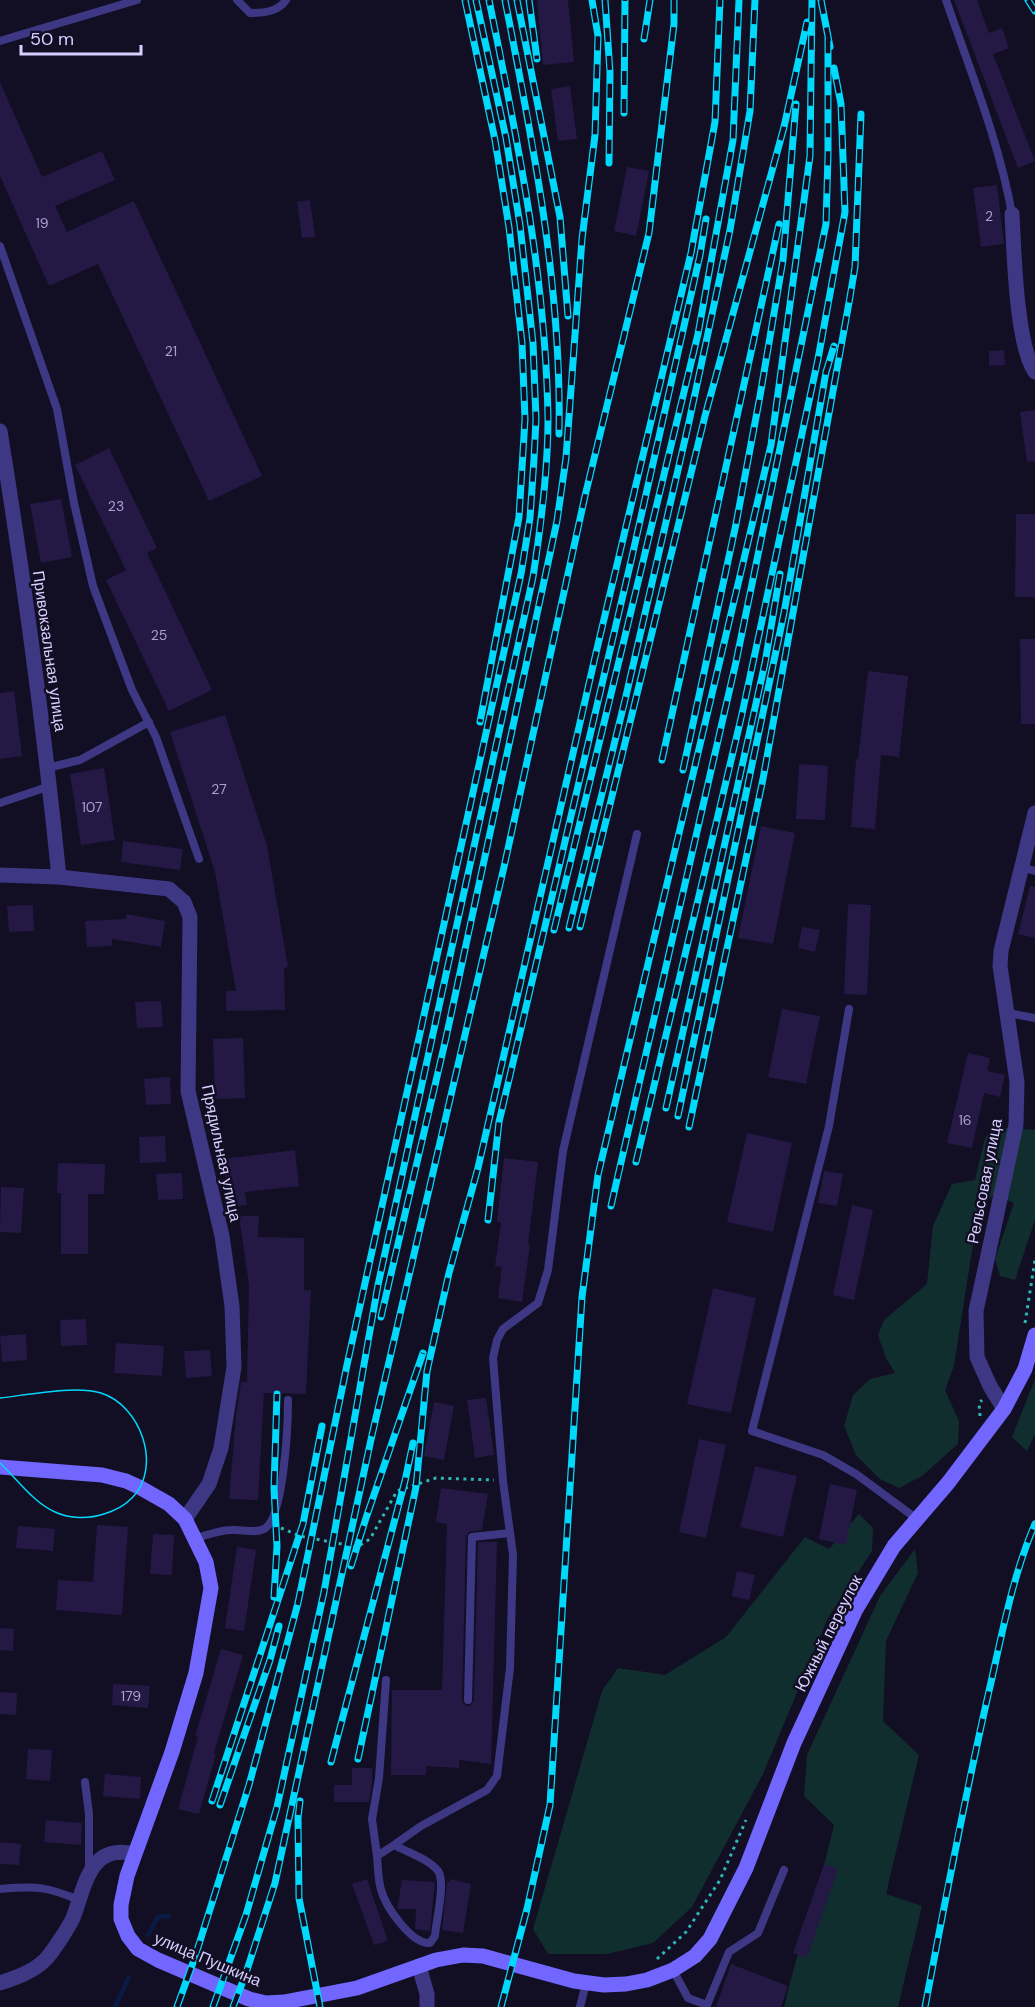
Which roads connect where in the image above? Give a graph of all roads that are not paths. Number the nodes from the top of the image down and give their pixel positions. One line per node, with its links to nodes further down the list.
1 (137, 0): 5 (lane)
2 (237, 0): 3 (lane)
3 (286, 0)
4 (946, 0): 6 (lane)
5 (0, 41)
6 (1012, 214): 8 (street)
7 (0, 246): 10 (lane)
8 (1035, 372)
9 (0, 431): 11 (street, Привокзальная улица)
10 (149, 722): 11 (lane); 16 (lane)
11 (47, 768): 12 (street, Привокзальная улица)
12 (50, 786): 13 (lane); 19 (street, Привокзальная улица)
13 (0, 803)
14 (1035, 813): 17 (street, Рельсовая улица)
15 (637, 834): 29 (lane)
16 (199, 859)
17 (1028, 869): 21 (street, Рельсовая улица)
18 (0, 875): 19 (street, Прядильная улица)
19 (59, 877): 27 (street, Прядильная улица)
20 (849, 1009): 28 (lane)
21 (1008, 1013): 22 (lane); 25 (street, Рельсовая улица)
22 (1035, 1018)
23 (1035, 1335): 25 (street, Южный переулок)
24 (288, 1400): 30 (lane)
25 (1004, 1409): 28 (street, Южный переулок)
26 (0, 1467): 27 (street, улица Пушкина)
27 (185, 1519): 30 (street, улица Пушкина)
28 (917, 1519): 41 (street, Южный переулок)
29 (510, 1533): 32 (lane); 34 (lane)
30 (196, 1538): 35 (street, улица Пушкина)
31 (386, 1680): 36 (lane)
32 (468, 1700)
33 (85, 1782): 38 (lane)
34 (394, 1845): 36 (lane); 42 (lane)
35 (134, 1854): 38 (street); 44 (street, улица Пушкина)
36 (377, 1856): 42 (lane)
37 (784, 1870): 45 (lane)
38 (88, 1872): 40 (street)
39 (0, 1889): 40 (lane)
40 (79, 1900): 46 (street)
41 (710, 1939): 45 (street, улица Пушкина)
42 (430, 1943): 43 (lane)
43 (436, 1960): 44 (street, улица Пушкина); 47 (street, улица Пушкина)
44 (419, 1966): 48 (street)
45 (673, 1970): 47 (street, улица Пушкина)
46 (0, 1983)
47 (586, 1983): 49 (lane)
48 (427, 2007)
49 (580, 2007)

